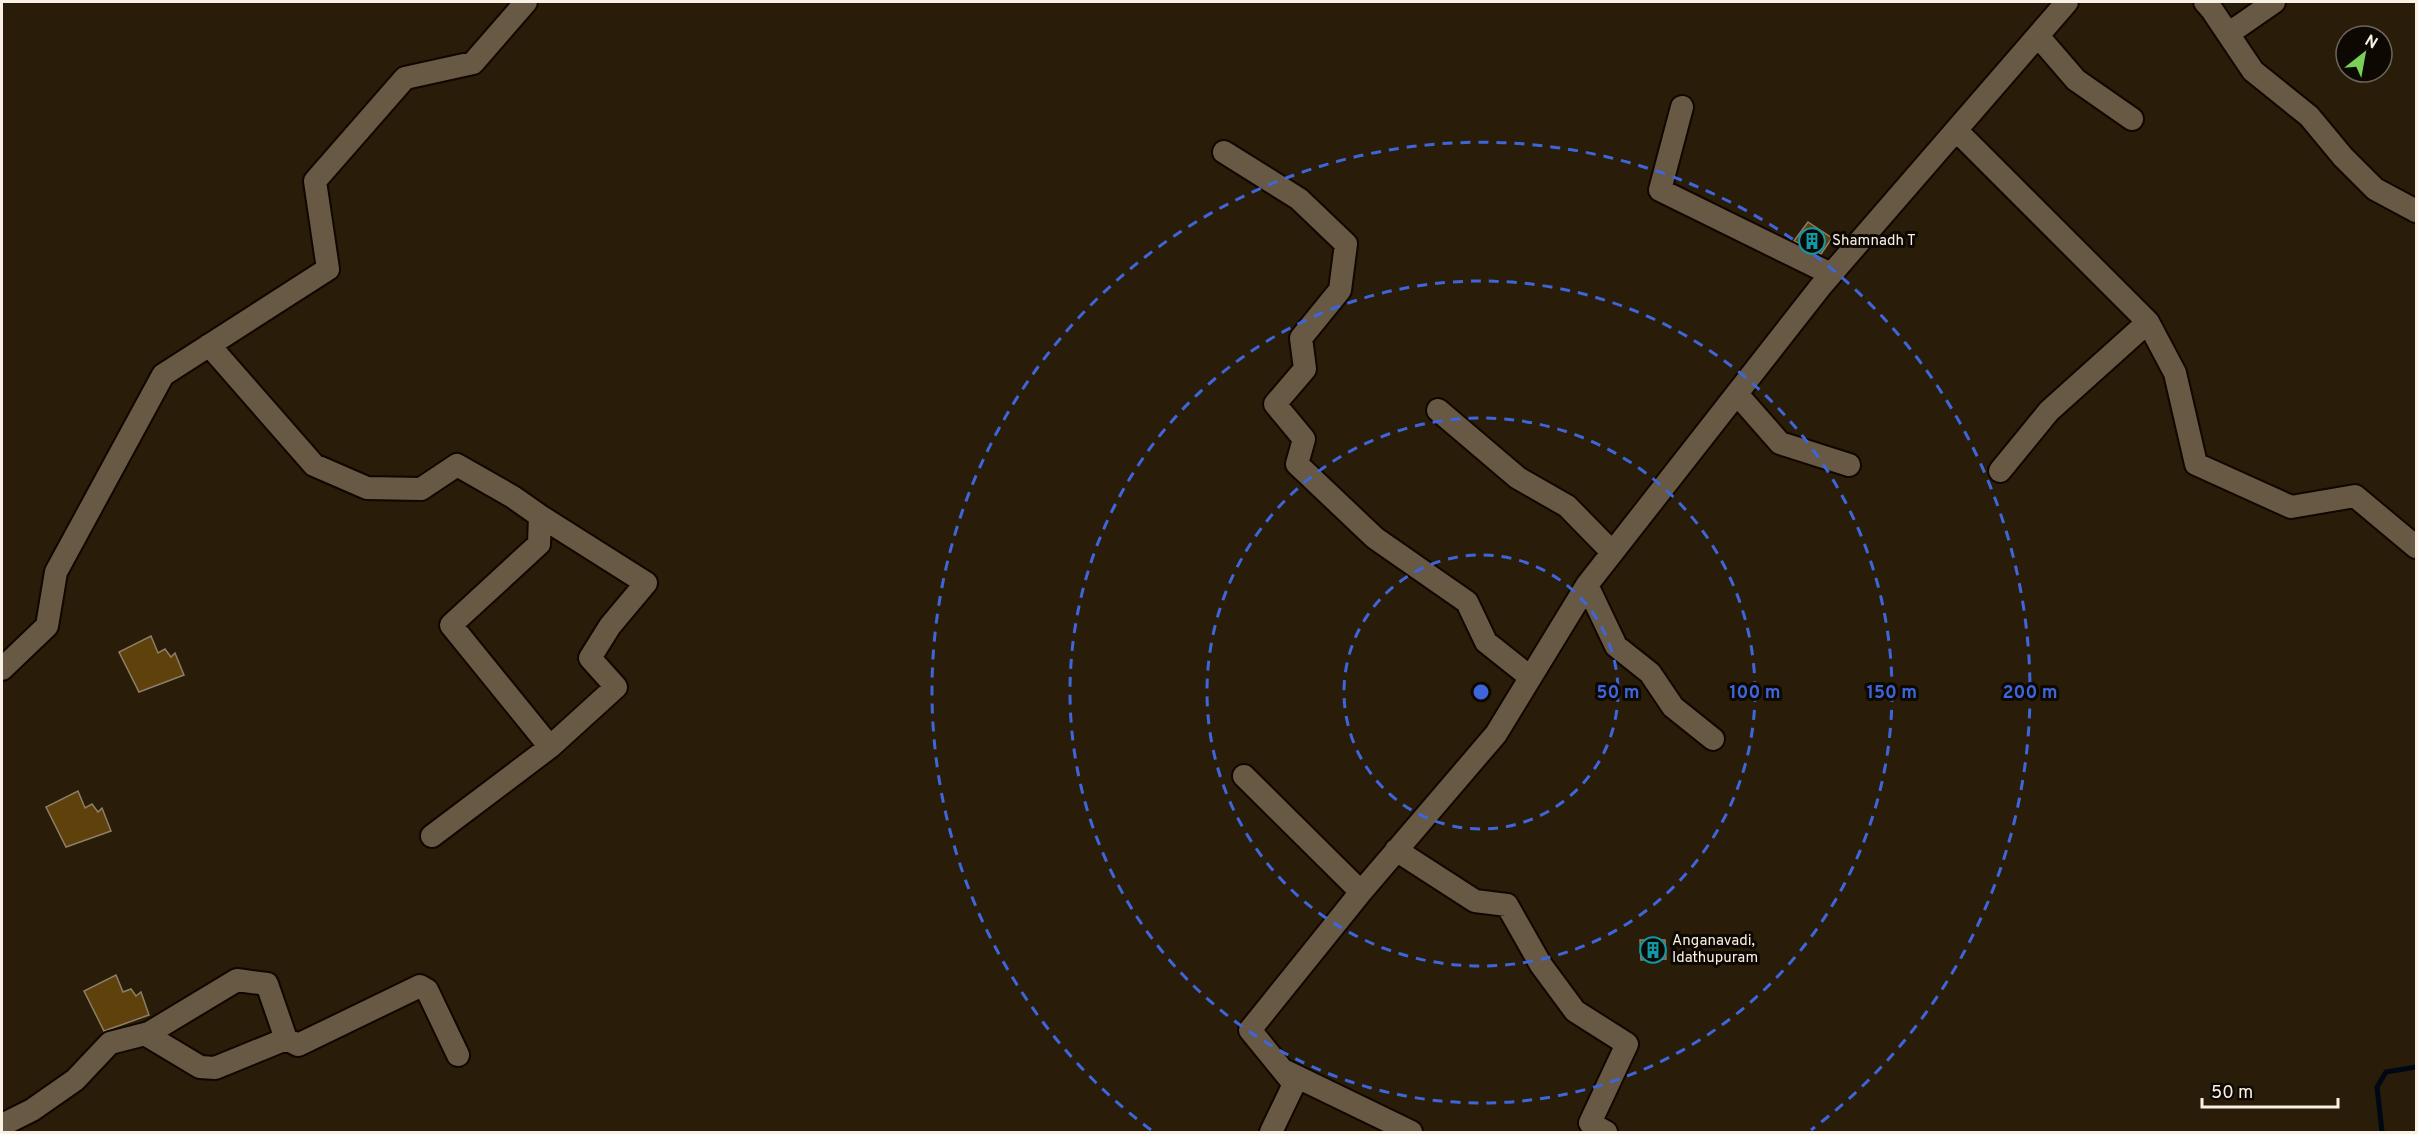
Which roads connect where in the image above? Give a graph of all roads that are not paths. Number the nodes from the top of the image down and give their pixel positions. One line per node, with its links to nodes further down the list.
1 (526, 2): 14 (street)
2 (2067, 2): 6 (street)
3 (2205, 2): 5 (street)
4 (2274, 2): 5 (street)
5 (2228, 34): 11 (street)
6 (2038, 36): 8 (street); 9 (street)
7 (1682, 107): 12 (street)
8 (2132, 119)
9 (1956, 130): 12 (street); 13 (street)
10 (1224, 152): 24 (street)
11 (2416, 211)
12 (1831, 274): 15 (street)
13 (2148, 322): 18 (street); 20 (street)
14 (209, 345): 19 (street); 23 (street)
15 (1737, 394): 17 (street); 21 (street)
16 (1438, 410): 21 (street)
17 (1849, 465)
18 (2000, 471)
19 (540, 516): 26 (street); 26 (street)
20 (2416, 547)
21 (1612, 552): 22 (street)
22 (1587, 585): 24 (street); 25 (street)
23 (2, 669)
24 (1530, 677): 29 (street)
25 (1713, 739)
26 (550, 747): 28 (street)
27 (1244, 776): 30 (street)
28 (432, 836)
29 (1396, 850): 30 (street); 38 (street)
30 (1361, 892): 34 (street)
31 (145, 1034): 32 (street); 32 (street); 35 (street)
32 (286, 1039): 33 (street)
33 (458, 1055)
34 (1282, 1069): 36 (street); 37 (street)
35 (2, 1125)
36 (1271, 1132)
37 (1411, 1132)
38 (1606, 1132)

